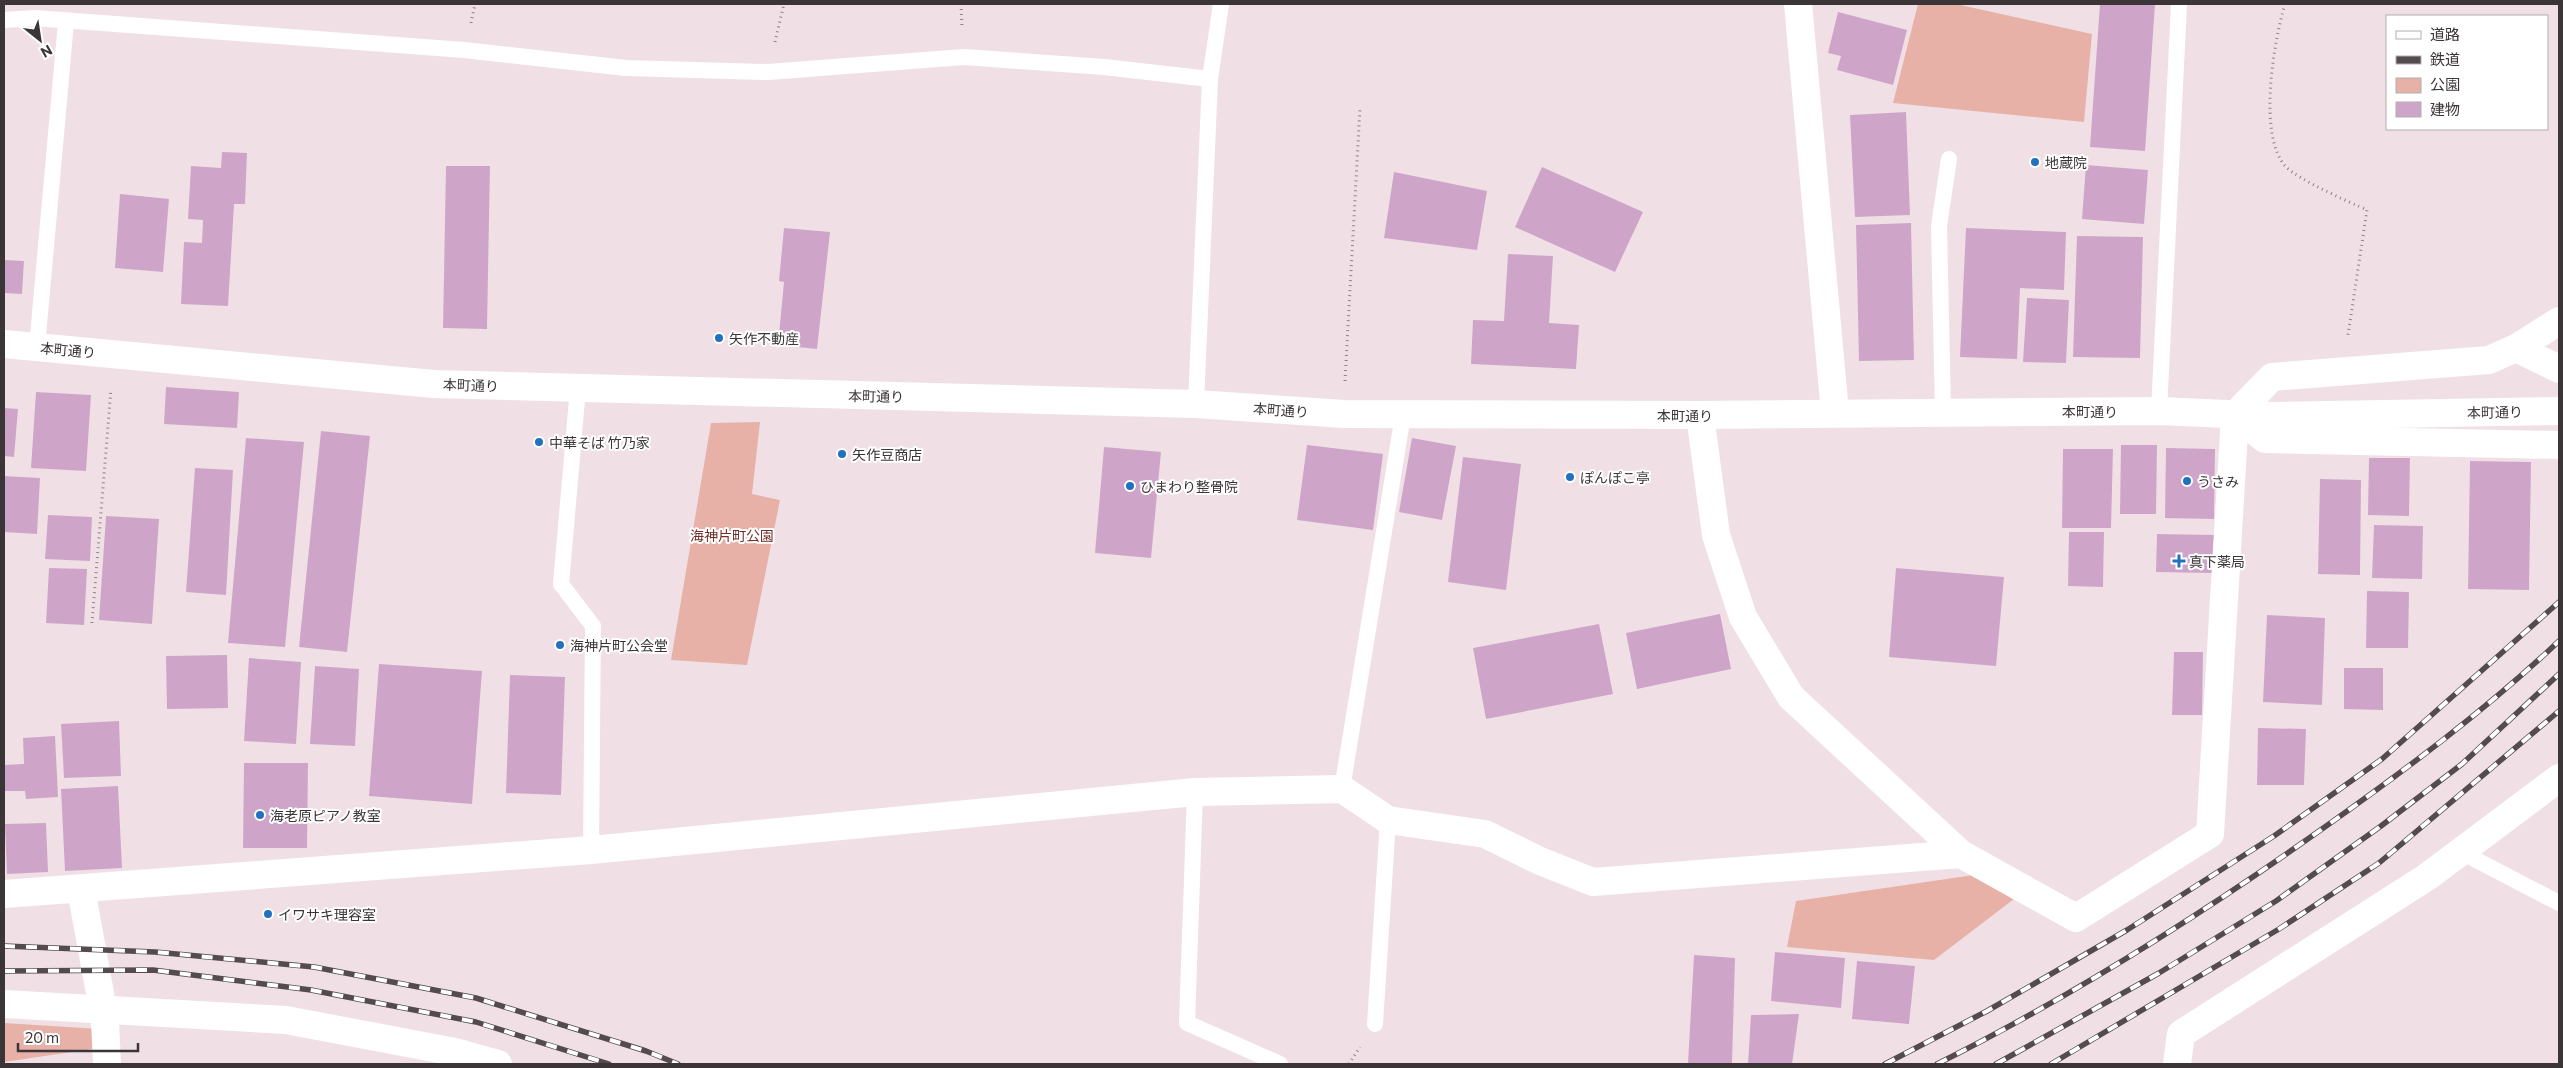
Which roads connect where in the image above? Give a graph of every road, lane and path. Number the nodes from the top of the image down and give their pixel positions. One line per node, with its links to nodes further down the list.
1 (784, 4): 8 (path)
2 (1221, 4): 9 (lane)
3 (1798, 4): 24 (street)
4 (2179, 4): 22 (lane)
5 (2285, 4): 18 (path)
6 (4, 20): 7 (lane)
7 (66, 22): 8 (lane); 14 (lane)
8 (768, 72): 9 (lane)
9 (1210, 79): 20 (lane)
10 (1360, 108): 25 (path)
11 (1949, 158): 21 (lane)
12 (2559, 321): 15 (street)
13 (4, 344): 14 (street, 本町通り)
14 (37, 347): 16 (street, 本町通り)
15 (2516, 348): 17 (street); 18 (street)
16 (113, 354): 19 (street, 本町通り); 30 (path)
17 (2559, 369)
18 (2343, 372): 28 (street)
19 (578, 388): 20 (street, 本町通り); 35 (lane)
20 (1196, 404): 25 (street, 本町通り)
21 (1943, 411): 22 (street, 本町通り); 24 (street, 本町通り)
22 (2160, 411): 28 (street, 本町通り)
23 (2559, 411): 28 (street, 本町通り)
24 (1835, 413): 27 (street, 本町通り)
25 (1344, 414): 26 (street, 本町通り)
26 (1403, 415): 27 (street, 本町通り); 32 (lane)
27 (1700, 415): 37 (street)
28 (2235, 415): 29 (street); 37 (street)
29 (2559, 445)
30 (92, 624)
31 (2559, 778): 36 (street)
32 (1342, 789): 33 (street); 34 (street)
33 (1195, 792): 35 (street); 46 (lane)
34 (1388, 820): 37 (street); 43 (lane)
35 (590, 850): 38 (street)
36 (2461, 852): 40 (lane); 47 (street)
37 (1962, 854)
38 (81, 889): 39 (street); 42 (street)
39 (4, 894)
40 (2559, 903)
41 (4, 1004): 42 (street)
42 (103, 1010): 44 (street); 45 (street)
43 (1375, 1024)
44 (107, 1064)
45 (498, 1064)
46 (1280, 1064)
47 (2177, 1064)

